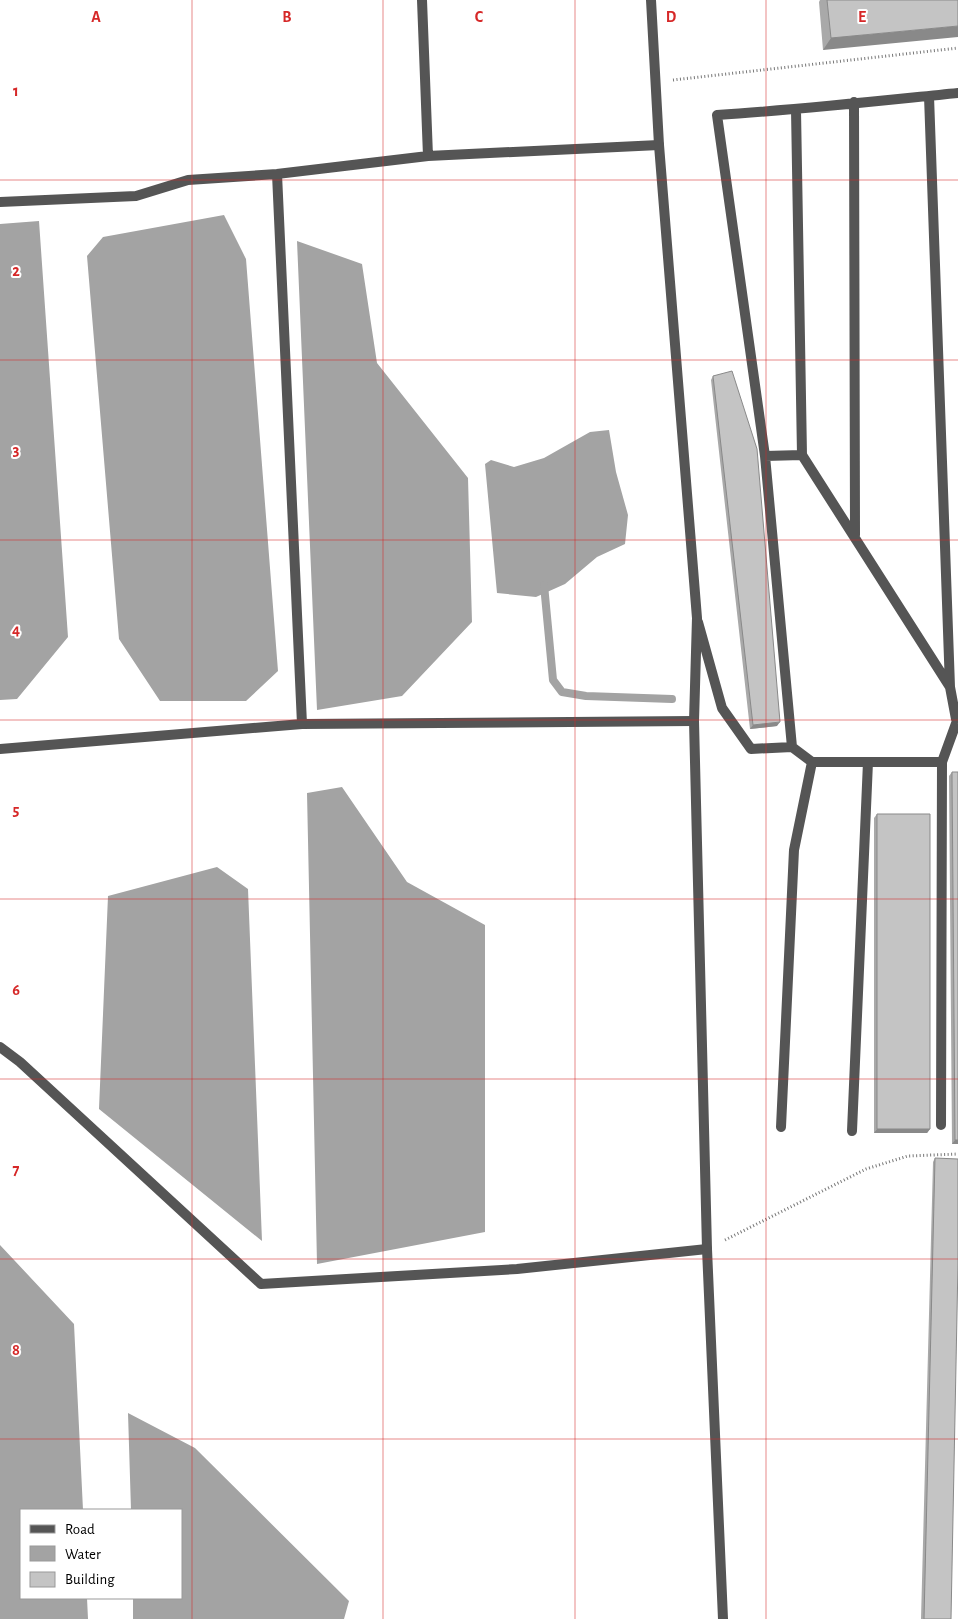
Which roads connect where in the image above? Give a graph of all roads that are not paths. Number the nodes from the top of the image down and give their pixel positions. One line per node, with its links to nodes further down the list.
1 (422, 0): 8 (street)
2 (651, 0): 7 (street)
3 (958, 93): 4 (street)
4 (929, 96): 5 (street); 15 (street)
5 (854, 102): 6 (street); 13 (street)
6 (796, 110): 11 (street); 12 (street)
7 (659, 145): 8 (street); 14 (street)
8 (428, 156): 9 (street)
9 (277, 174): 10 (street); 18 (street)
10 (0, 202)
11 (802, 455): 12 (street); 13 (street)
12 (765, 456): 19 (street)
13 (855, 535): 15 (street)
14 (697, 618): 17 (street); 19 (street)
15 (950, 687): 16 (street)
16 (957, 719): 23 (street)
17 (694, 721): 18 (street); 28 (street)
18 (302, 724): 20 (street)
19 (792, 747): 21 (street)
20 (0, 749)
21 (812, 762): 22 (street); 26 (street)
22 (868, 762): 23 (street); 27 (street)
23 (942, 762): 25 (street)
24 (0, 1047): 28 (street)
25 (942, 1125)
26 (782, 1127)
27 (852, 1131)
28 (707, 1249): 29 (street)
29 (723, 1619)

